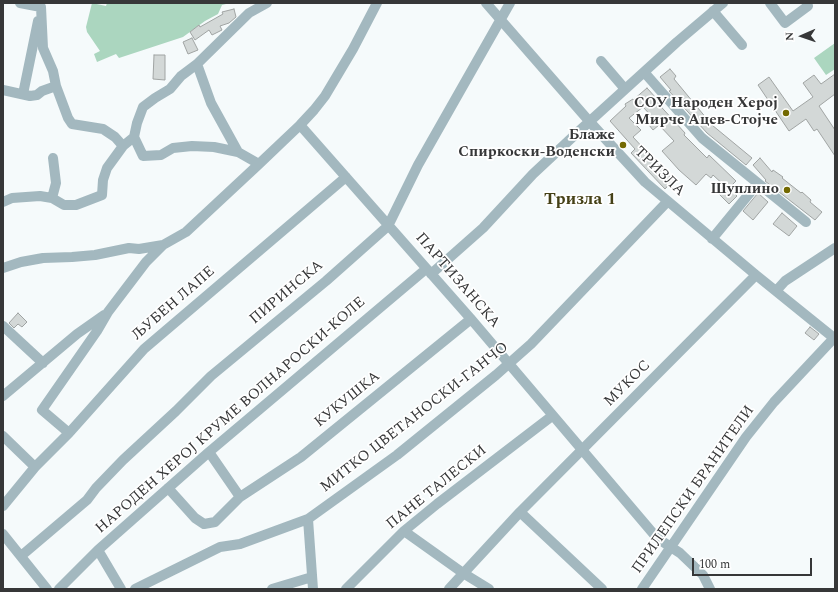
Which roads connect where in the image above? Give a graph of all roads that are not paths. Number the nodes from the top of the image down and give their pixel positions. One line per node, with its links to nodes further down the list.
1 (20, 3): 7 (street)
2 (267, 3): 13 (street)
3 (377, 3): 20 (street)
4 (486, 3): 10 (street, ТРИЗЛА)
5 (510, 3): 10 (street, ПИРИНСКА)
6 (770, 3): 9 (street)
7 (42, 5): 15 (street); 18 (street)
8 (718, 6): 11 (street, НАРОДЕН ХЕРОЈ КРУМЕ ВОЛНАРОСКИ-КОЛЕ); 14 (street, НАРОДЕН ХЕРОЈ КРУМЕ ВОЛНАРОСКИ-КОЛЕ)
9 (808, 6)
10 (500, 19): 19 (street, ТРИЗЛА); 32 (street, ПИРИНСКА)
11 (742, 45)
12 (601, 61): 16 (street)
13 (196, 64): 21 (street); 23 (street)
14 (644, 72): 16 (street, НАРОДЕН ХЕРОЈ КРУМЕ ВОЛНАРОСКИ-КОЛЕ); 27 (street)
15 (56, 86): 18 (street); 22 (street)
16 (625, 89): 19 (street, НАРОДЕН ХЕРОЈ КРУМЕ ВОЛНАРОСКИ-КОЛЕ)
17 (3, 90): 18 (street)
18 (22, 94)
19 (589, 121): 30 (street, ТРИЗЛА); 37 (street, НАРОДЕН ХЕРОЈ КРУМЕ ВОЛНАРОСКИ-КОЛЕ)
20 (300, 125): 25 (street); 26 (street, ПАРТИЗАНСКА)
21 (134, 136): 22 (street); 23 (street)
22 (122, 146): 28 (street)
23 (238, 152): 25 (street)
24 (53, 158): 28 (street)
25 (259, 164): 34 (street)
26 (346, 177): 32 (street, ПАРТИЗАНСКА); 48 (street, ЉУБЕН ЛАПЕ)
27 (758, 183): 31 (street); 33 (street)
28 (52, 198): 29 (street)
29 (3, 202)
30 (667, 202): 33 (street, ТРИЗЛА); 45 (street, МИТКО ЦВЕТАНОСКИ-ГАНЧО)
31 (806, 222)
32 (388, 226): 37 (street, ПАРТИЗАНСКА); 62 (street, ПИРИНСКА)
33 (712, 239): 38 (street, ТРИЗЛА)
34 (163, 245): 36 (street); 40 (street)
35 (835, 248): 39 (street)
36 (3, 268)
37 (428, 271): 41 (street, ПАРТИЗАНСКА); 51 (street, НАРОДЕН ХЕРОЈ КРУМЕ ВОЛНАРОСКИ-КОЛЕ)
38 (756, 275): 39 (street, ТРИЗЛА); 50 (street, МУКОС)
39 (776, 291): 43 (street, ТРИЗЛА)
40 (108, 312): 44 (street); 48 (street)
41 (471, 319): 45 (street, ПАРТИЗАНСКА); 54 (street, КУКУШКА)
42 (3, 326): 44 (street)
43 (835, 338): 60 (street, ПРИЛЕПСКИ БРАНИТЕЛИ)
44 (43, 363): 46 (street)
45 (509, 364): 47 (street, ПАРТИЗАНСКА); 57 (street, МИТКО ЦВЕТАНОСКИ-ГАНЧО)
46 (3, 396)
47 (552, 416): 50 (street, ПАРТИЗАНСКА); 58 (street, ПАНЕ ТАЛЕСКИ)
48 (69, 433): 52 (street, ЉУБЕН ЛАПЕ)
49 (3, 436): 52 (street)
50 (583, 450): 56 (street, МУКОС); 60 (street, ПАРТИЗАНСКА)
51 (209, 452): 53 (street, НАРОДЕН ХЕРОЈ КРУМЕ ВОЛНАРОСКИ-КОЛЕ); 54 (street)
52 (35, 467): 55 (street, ЉУБЕН ЛАПЕ)
53 (168, 488): 54 (street, КУКУШКА); 61 (street, НАРОДЕН ХЕРОЈ КРУМЕ ВОЛНАРОСКИ-КОЛЕ)
54 (240, 496)
55 (4, 503)
56 (520, 512): 63 (street, МУКОС); 74 (street)
57 (308, 520): 64 (street); 68 (street, МИТКО ЦВЕТАНОСКИ-ГАНЧО)
58 (404, 531): 63 (street); 71 (street, ПАНЕ ТАЛЕСКИ)
59 (3, 534): 62 (street)
60 (671, 547): 75 (street, ПРИЛЕПСКИ БРАНИТЕЛИ); 76 (street, ПАРТИЗАНСКА)
61 (98, 550): 66 (street, НАРОДЕН ХЕРОЈ КРУМЕ ВОЛНАРОСКИ-КОЛЕ); 67 (street)
62 (21, 556): 65 (street)
63 (463, 573): 72 (street, МУКОС); 73 (street)
64 (312, 577): 69 (street); 70 (street)
65 (47, 589)
66 (59, 589)
67 (121, 589)
68 (135, 589)
69 (272, 589)
70 (313, 589)
71 (346, 589)
72 (449, 589)
73 (489, 589)
74 (602, 589)
75 (642, 589)
76 (710, 589)

